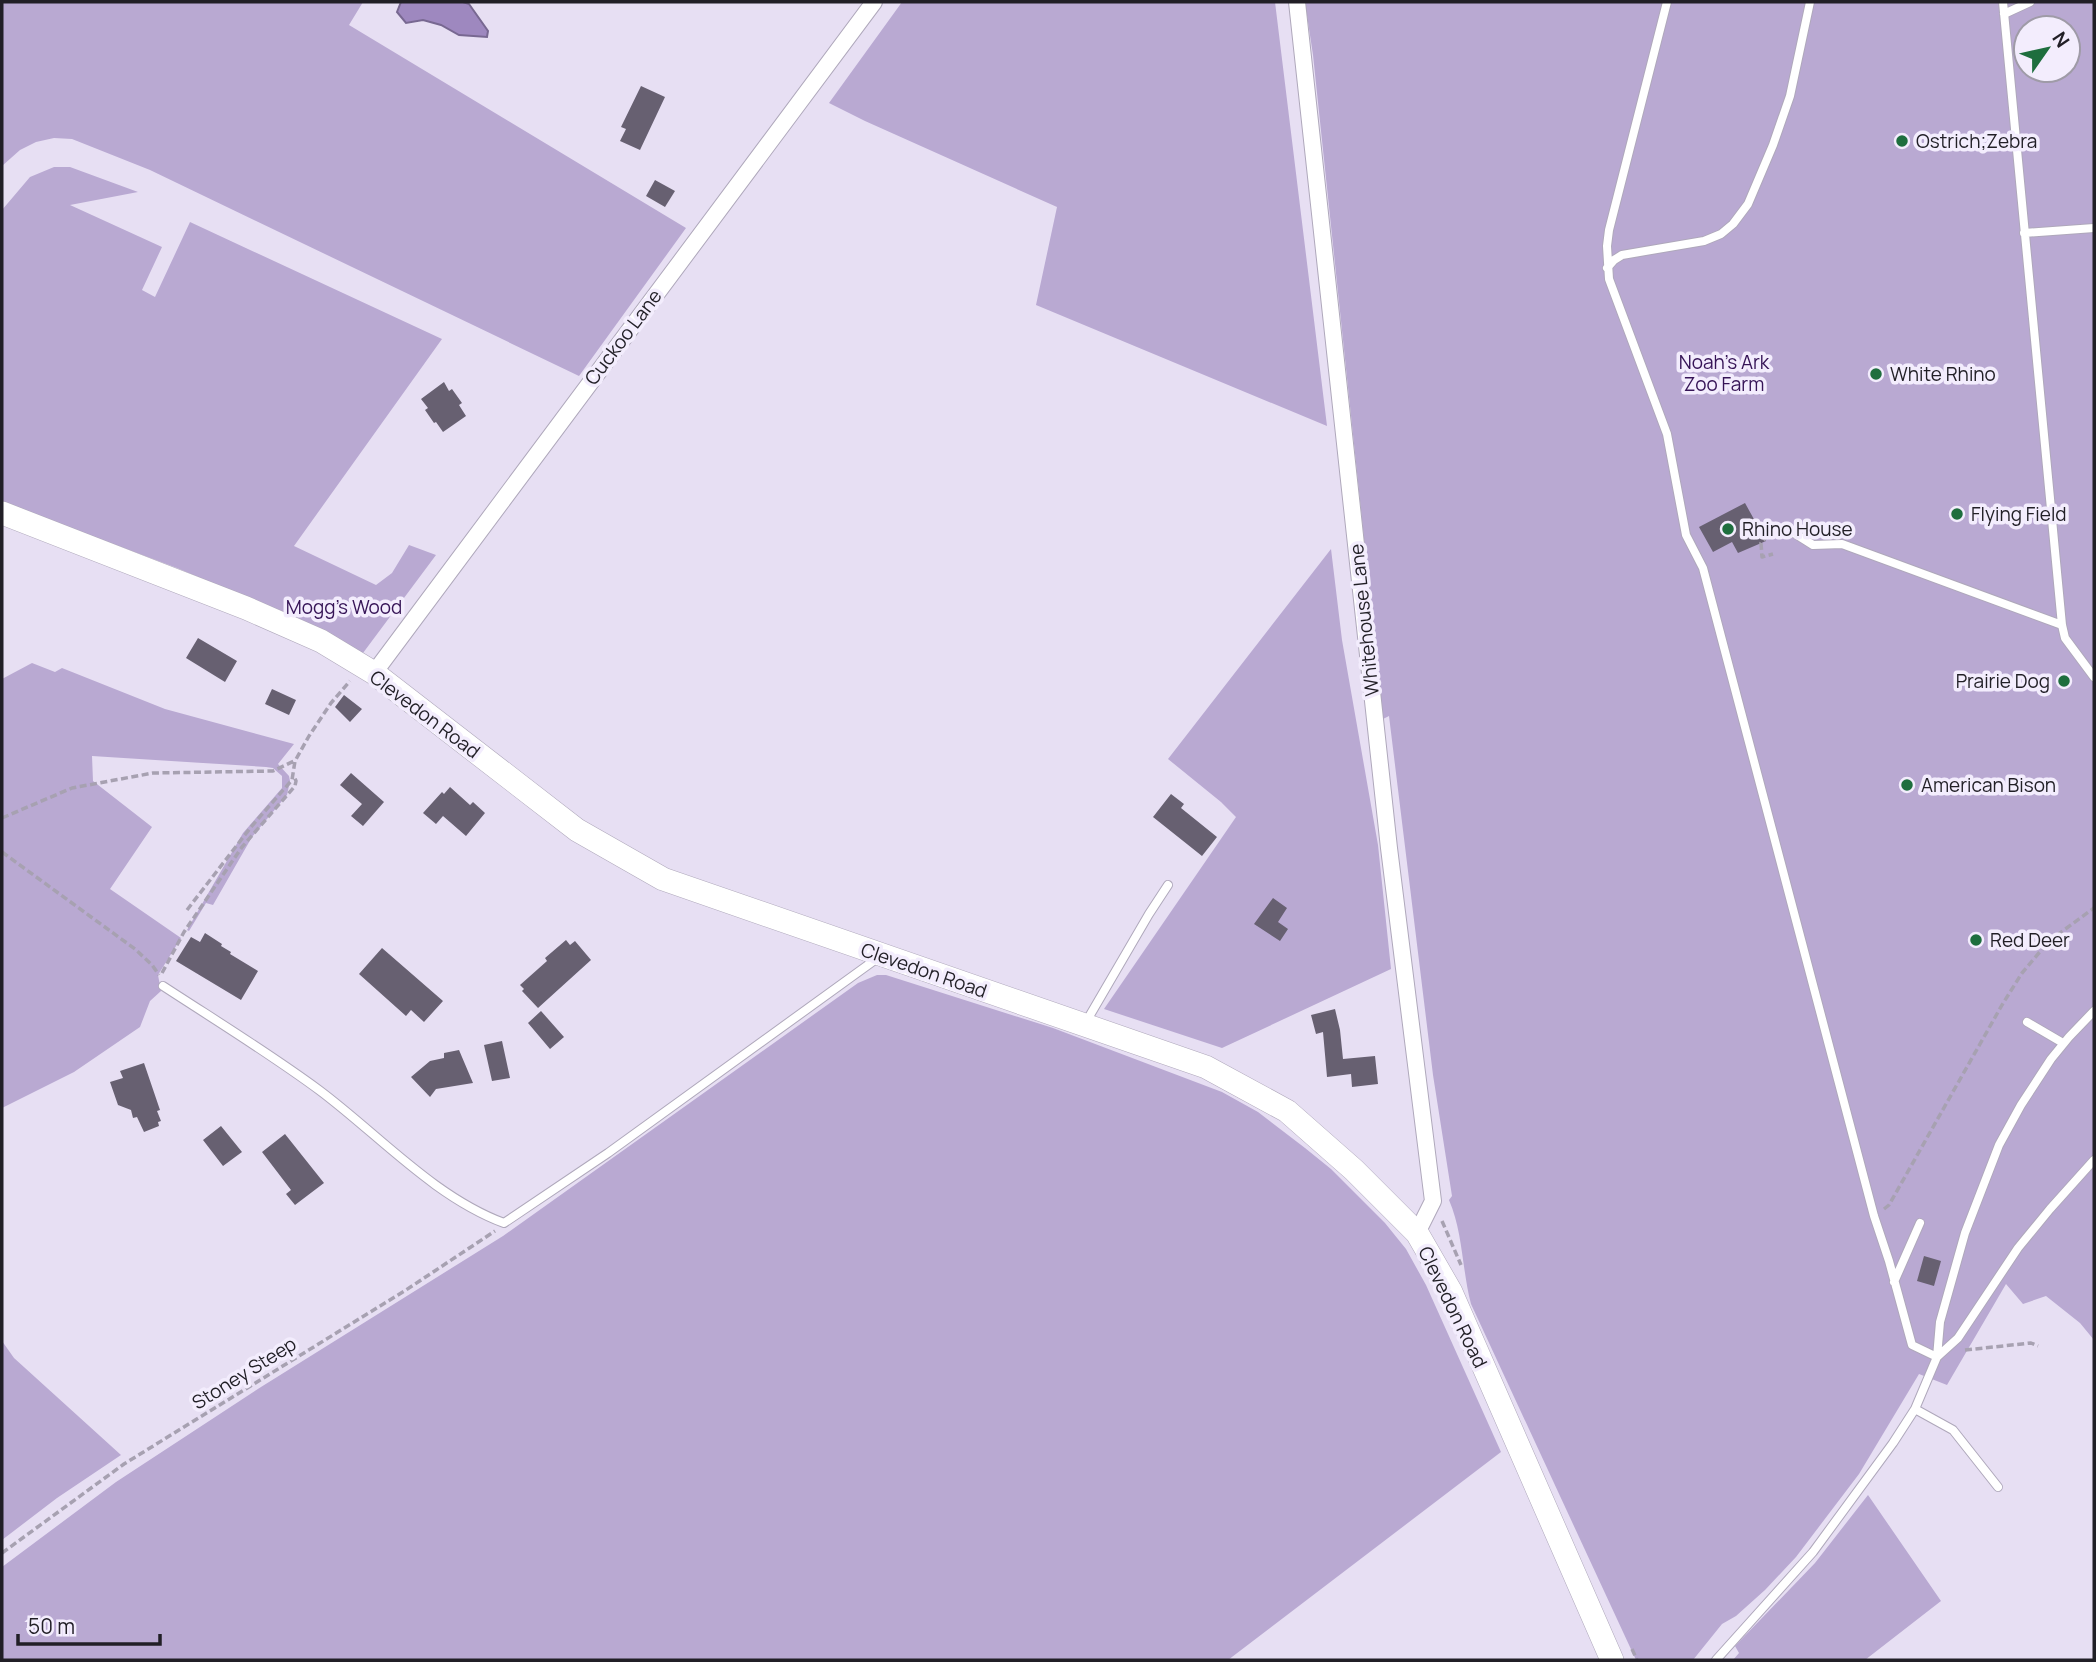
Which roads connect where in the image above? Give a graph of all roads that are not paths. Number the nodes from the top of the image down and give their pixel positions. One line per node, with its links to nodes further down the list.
1 (874, 2): 14 (street, Cuckoo Lane)
2 (1297, 2): 25 (street, Whitehouse Lane)
3 (1667, 2): 10 (lane)
4 (1810, 2): 10 (lane)
5 (2003, 2): 7 (lane)
6 (2030, 2): 7 (lane)
7 (2004, 14): 9 (lane)
8 (2094, 228): 9 (lane)
9 (2024, 233): 13 (lane)
10 (1607, 268): 26 (lane)
11 (2, 513): 14 (main road, Clevedon Road)
12 (1775, 528): 13 (lane)
13 (2062, 625): 15 (lane)
14 (368, 670): 17 (main road, Clevedon Road)
15 (2094, 677)
16 (1168, 885): 21 (lane)
17 (882, 955): 18 (lane); 21 (main road, Clevedon Road)
18 (163, 986)
19 (2094, 1011): 22 (lane)
20 (2027, 1022): 22 (lane)
21 (1084, 1025): 25 (main road, Clevedon Road)
22 (2063, 1043): 27 (lane)
23 (2094, 1160): 27 (lane)
24 (1920, 1223): 26 (lane)
25 (1417, 1233): 30 (main road, Clevedon Road)
26 (1894, 1282): 27 (lane)
27 (1937, 1357): 28 (lane)
28 (1916, 1409): 29 (lane); 31 (lane)
29 (1998, 1487)
30 (1612, 1660)
31 (1716, 1660)

